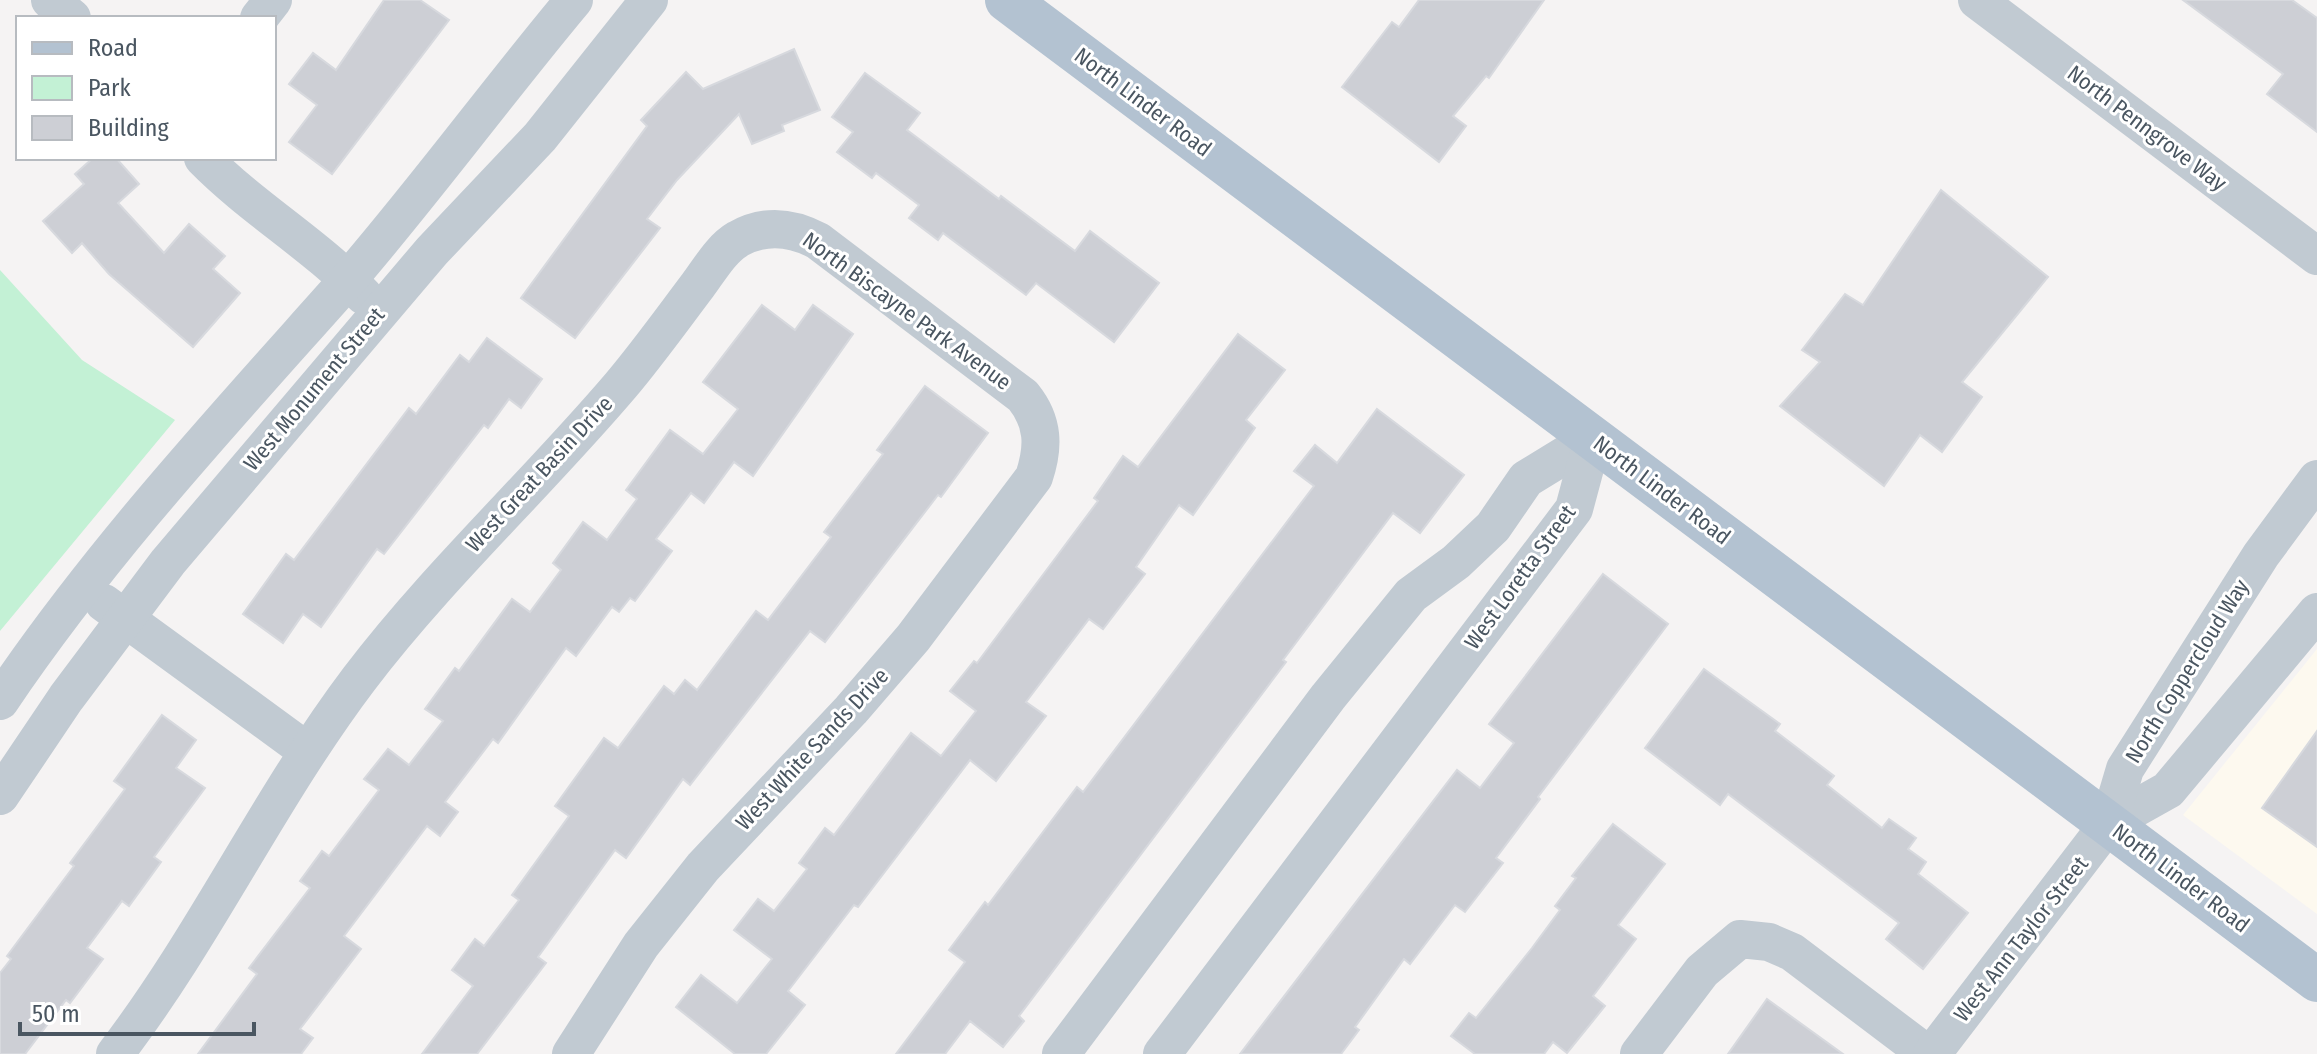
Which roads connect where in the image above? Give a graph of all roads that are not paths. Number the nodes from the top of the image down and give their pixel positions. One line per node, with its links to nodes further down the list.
1 (50, 0): 7 (street)
2 (273, 0): 8 (street)
3 (574, 0): 12 (street, West Monument Street)
4 (649, 0): 13 (street, West Monument Street)
5 (1007, 0): 14 (main road, North Linder Road)
6 (1977, 0): 11 (street, North Penngrove Way)
7 (70, 16)
8 (261, 16)
9 (205, 160): 12 (street)
10 (789, 229): 15 (street, North Biscayne Park Avenue); 21 (street, West Great Basin Drive)
11 (2317, 256)
12 (348, 279): 13 (street); 17 (street, West Monument Street)
13 (379, 312): 19 (street, West Monument Street)
14 (1593, 438): 23 (main road, North Linder Road); 27 (street); 28 (street, West Loretta Street)
15 (1042, 440): 25 (street, West White Sands Drive)
16 (2317, 479): 23 (street, North Coppercloud Way)
17 (82, 587): 19 (street); 20 (street, West Monument Street)
18 (2317, 612): 23 (street, North Coppercloud Way)
19 (125, 617): 21 (street); 22 (street, West Monument Street)
20 (0, 701)
21 (307, 751): 26 (street, West Great Basin Drive)
22 (0, 796)
23 (2109, 823): 24 (main road, North Linder Road); 30 (street, West Ann Taylor Street)
24 (2317, 980)
25 (587, 1048)
26 (115, 1054)
27 (1061, 1054)
28 (1162, 1054)
29 (1639, 1054): 30 (street)
30 (1930, 1054)

